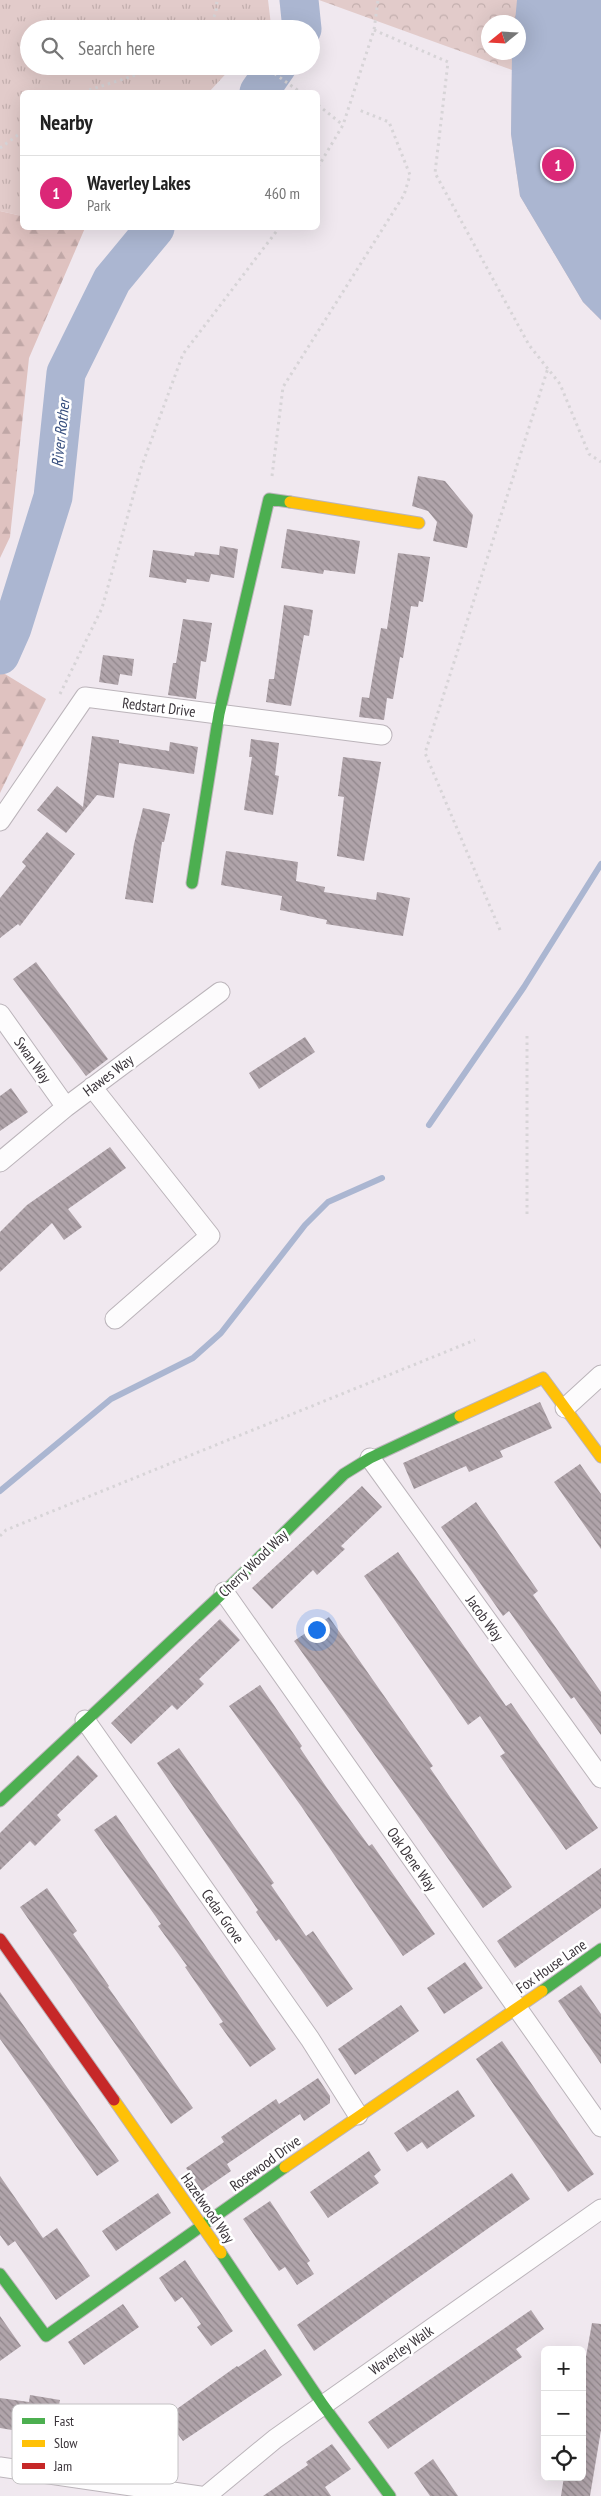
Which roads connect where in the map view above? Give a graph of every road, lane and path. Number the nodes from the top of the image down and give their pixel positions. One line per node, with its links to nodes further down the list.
1 (217, 0): 3 (path)
2 (378, 0): 4 (path)
3 (213, 20)
4 (374, 30): 11 (path); 16 (path)
5 (136, 75): 7 (path)
6 (276, 75): 8 (path)
7 (89, 90)
8 (297, 90)
9 (320, 107): 11 (path)
10 (359, 110): 18 (path)
11 (343, 125): 14 (path)
12 (20, 133): 13 (path)
13 (0, 148)
14 (320, 165)
15 (277, 230): 20 (path)
16 (548, 368): 17 (path); 25 (path)
17 (601, 462)
18 (269, 498): 19 (street); 21 (street)
19 (419, 523)
20 (60, 696)
21 (219, 714): 22 (street, Redstart Drive); 23 (street, Redstart Drive); 24 (street)
22 (382, 735)
23 (0, 821)
24 (192, 883)
25 (500, 930)
26 (220, 992): 29 (street, Hawes Way)
27 (0, 1014): 30 (street, Swan Way)
28 (527, 1036): 32 (path)
29 (92, 1087): 30 (street, Hawes Way); 33 (street)
30 (66, 1107): 31 (street, Hawes Way)
31 (0, 1162)
32 (527, 1217)
33 (115, 1319)
34 (476, 1340): 39 (path)
35 (601, 1375): 36 (street)
36 (565, 1408): 37 (street); 38 (street, Cherry Wood Way)
37 (601, 1457)
38 (370, 1458): 40 (street, Cherry Wood Way); 42 (street, Jacob Way)
39 (0, 1536)
40 (224, 1592): 41 (street, Cherry Wood Way); 46 (street, Oak Dene Way)
41 (85, 1720): 43 (street, Cherry Wood Way); 47 (street, Cedar Grove)
42 (601, 1778)
43 (0, 1801)
44 (0, 1939): 50 (street, Hazelwood Way)
45 (601, 1949): 46 (street, Fox House Lane)
46 (518, 2008): 47 (street, Rosewood Drive); 48 (street, Oak Dene Way)
47 (358, 2115): 50 (street, Rosewood Drive)
48 (601, 2127)
49 (601, 2209): 52 (street, Waverley Walk)
50 (204, 2226): 51 (street, Rosewood Drive); 52 (street, Hazelwood Way)
51 (0, 2274)
52 (323, 2405): 55 (street, Waverley Walk); 56 (street, Hazelwood Way)
53 (117, 2484): 54 (street)
54 (200, 2496)
55 (206, 2496)
56 (390, 2496)

